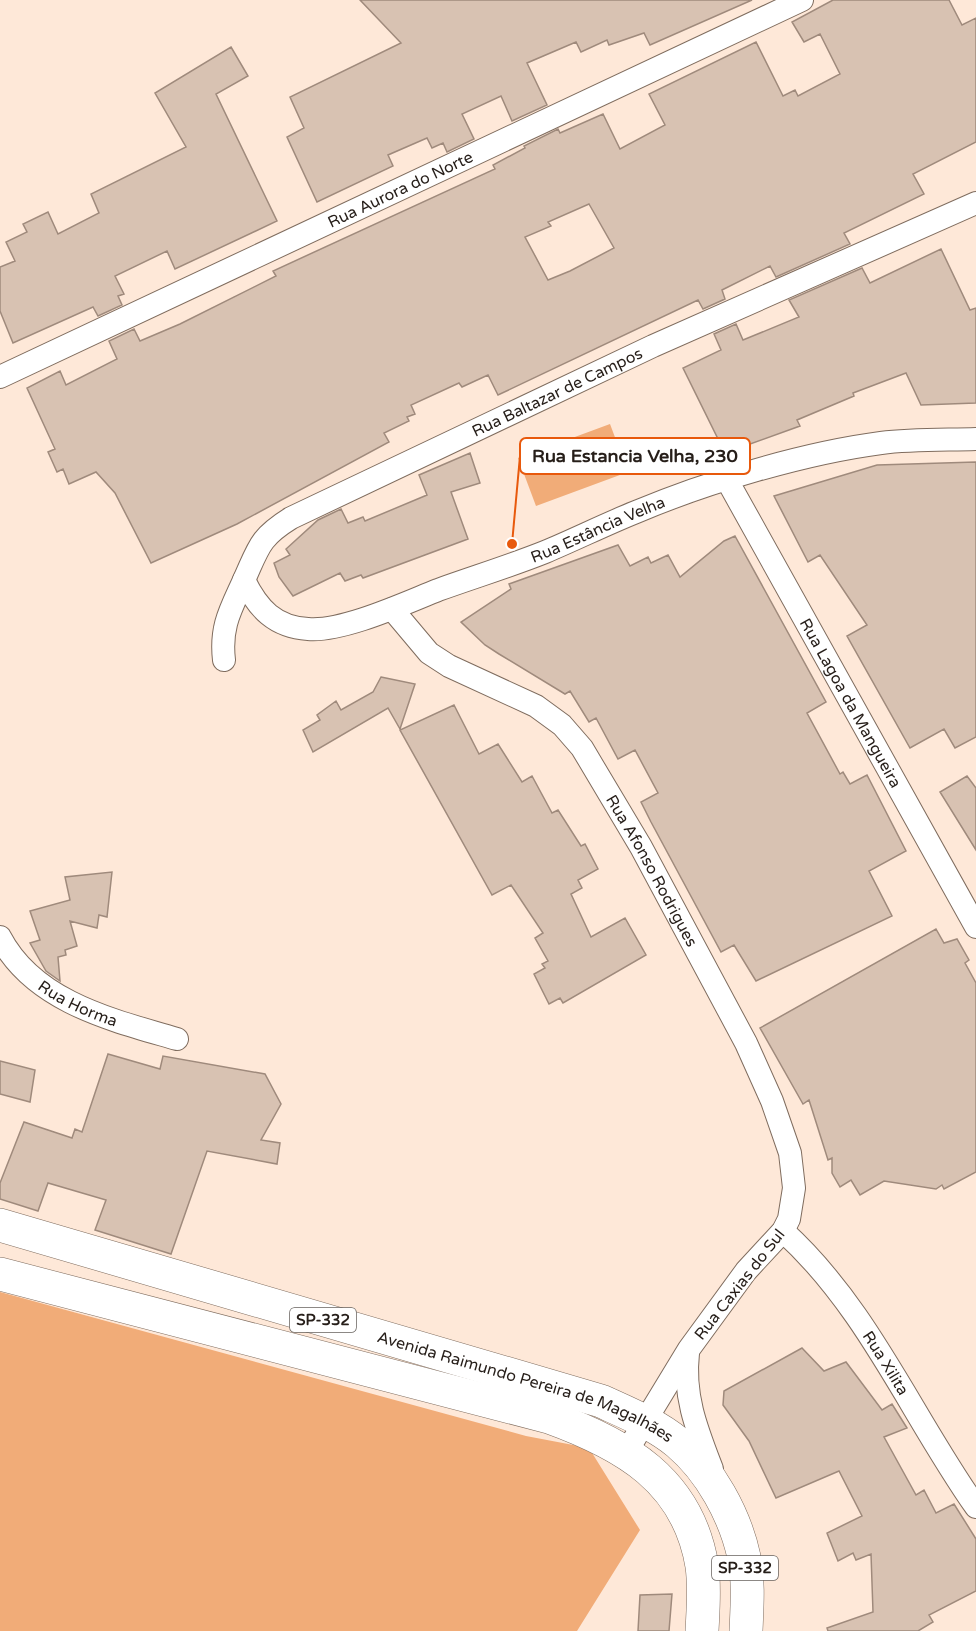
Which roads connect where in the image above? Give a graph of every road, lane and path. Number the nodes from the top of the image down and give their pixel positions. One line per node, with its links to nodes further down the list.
1 (802, 0): 3 (street, Rua Aurora do Norte)
2 (976, 203): 6 (street, Rua Baltazar de Campos)
3 (0, 377)
4 (976, 439): 5 (street, Rua Estância Velha)
5 (728, 480): 7 (street, Rua Estância Velha); 9 (street, Rua Lagoa da Mangueira)
6 (244, 580): 7 (street, Rua Estância Velha); 8 (street, Rua Baltazar de Campos)
7 (392, 609): 13 (street, Rua Afonso Rodrigues)
8 (224, 660)
9 (976, 927)
10 (0, 938): 11 (street, Rua Horma)
11 (177, 1039)
12 (0, 1225): 16 (main road, Avenida Raimundo Pereira de Magalhães / SP-332)
13 (786, 1225): 15 (street, Rua Caxias do Sul); 18 (street, Rua Xilita)
14 (0, 1274): 17 (main road, Avenida Raimundo Pereira de Magalhães / SP-332)
15 (689, 1349): 16 (street, Rua Caxias do Sul); 19 (street, Rua Caxias do Sul)
16 (644, 1421): 17 (street, Rua Caxias do Sul); 19 (main road, Avenida Raimundo Pereira de Magalhães / SP-332)
17 (627, 1451): 20 (main road, Avenida Raimundo Pereira de Magalhães / SP-332)
18 (976, 1507)
19 (726, 1508): 23 (main road, Avenida Raimundo Pereira de Magalhães / SP-332)
20 (704, 1598): 21 (main road); 22 (main road, Avenida Raimundo Pereira de Magalhães / SP-332)
21 (695, 1631)
22 (702, 1631)
23 (746, 1631)

